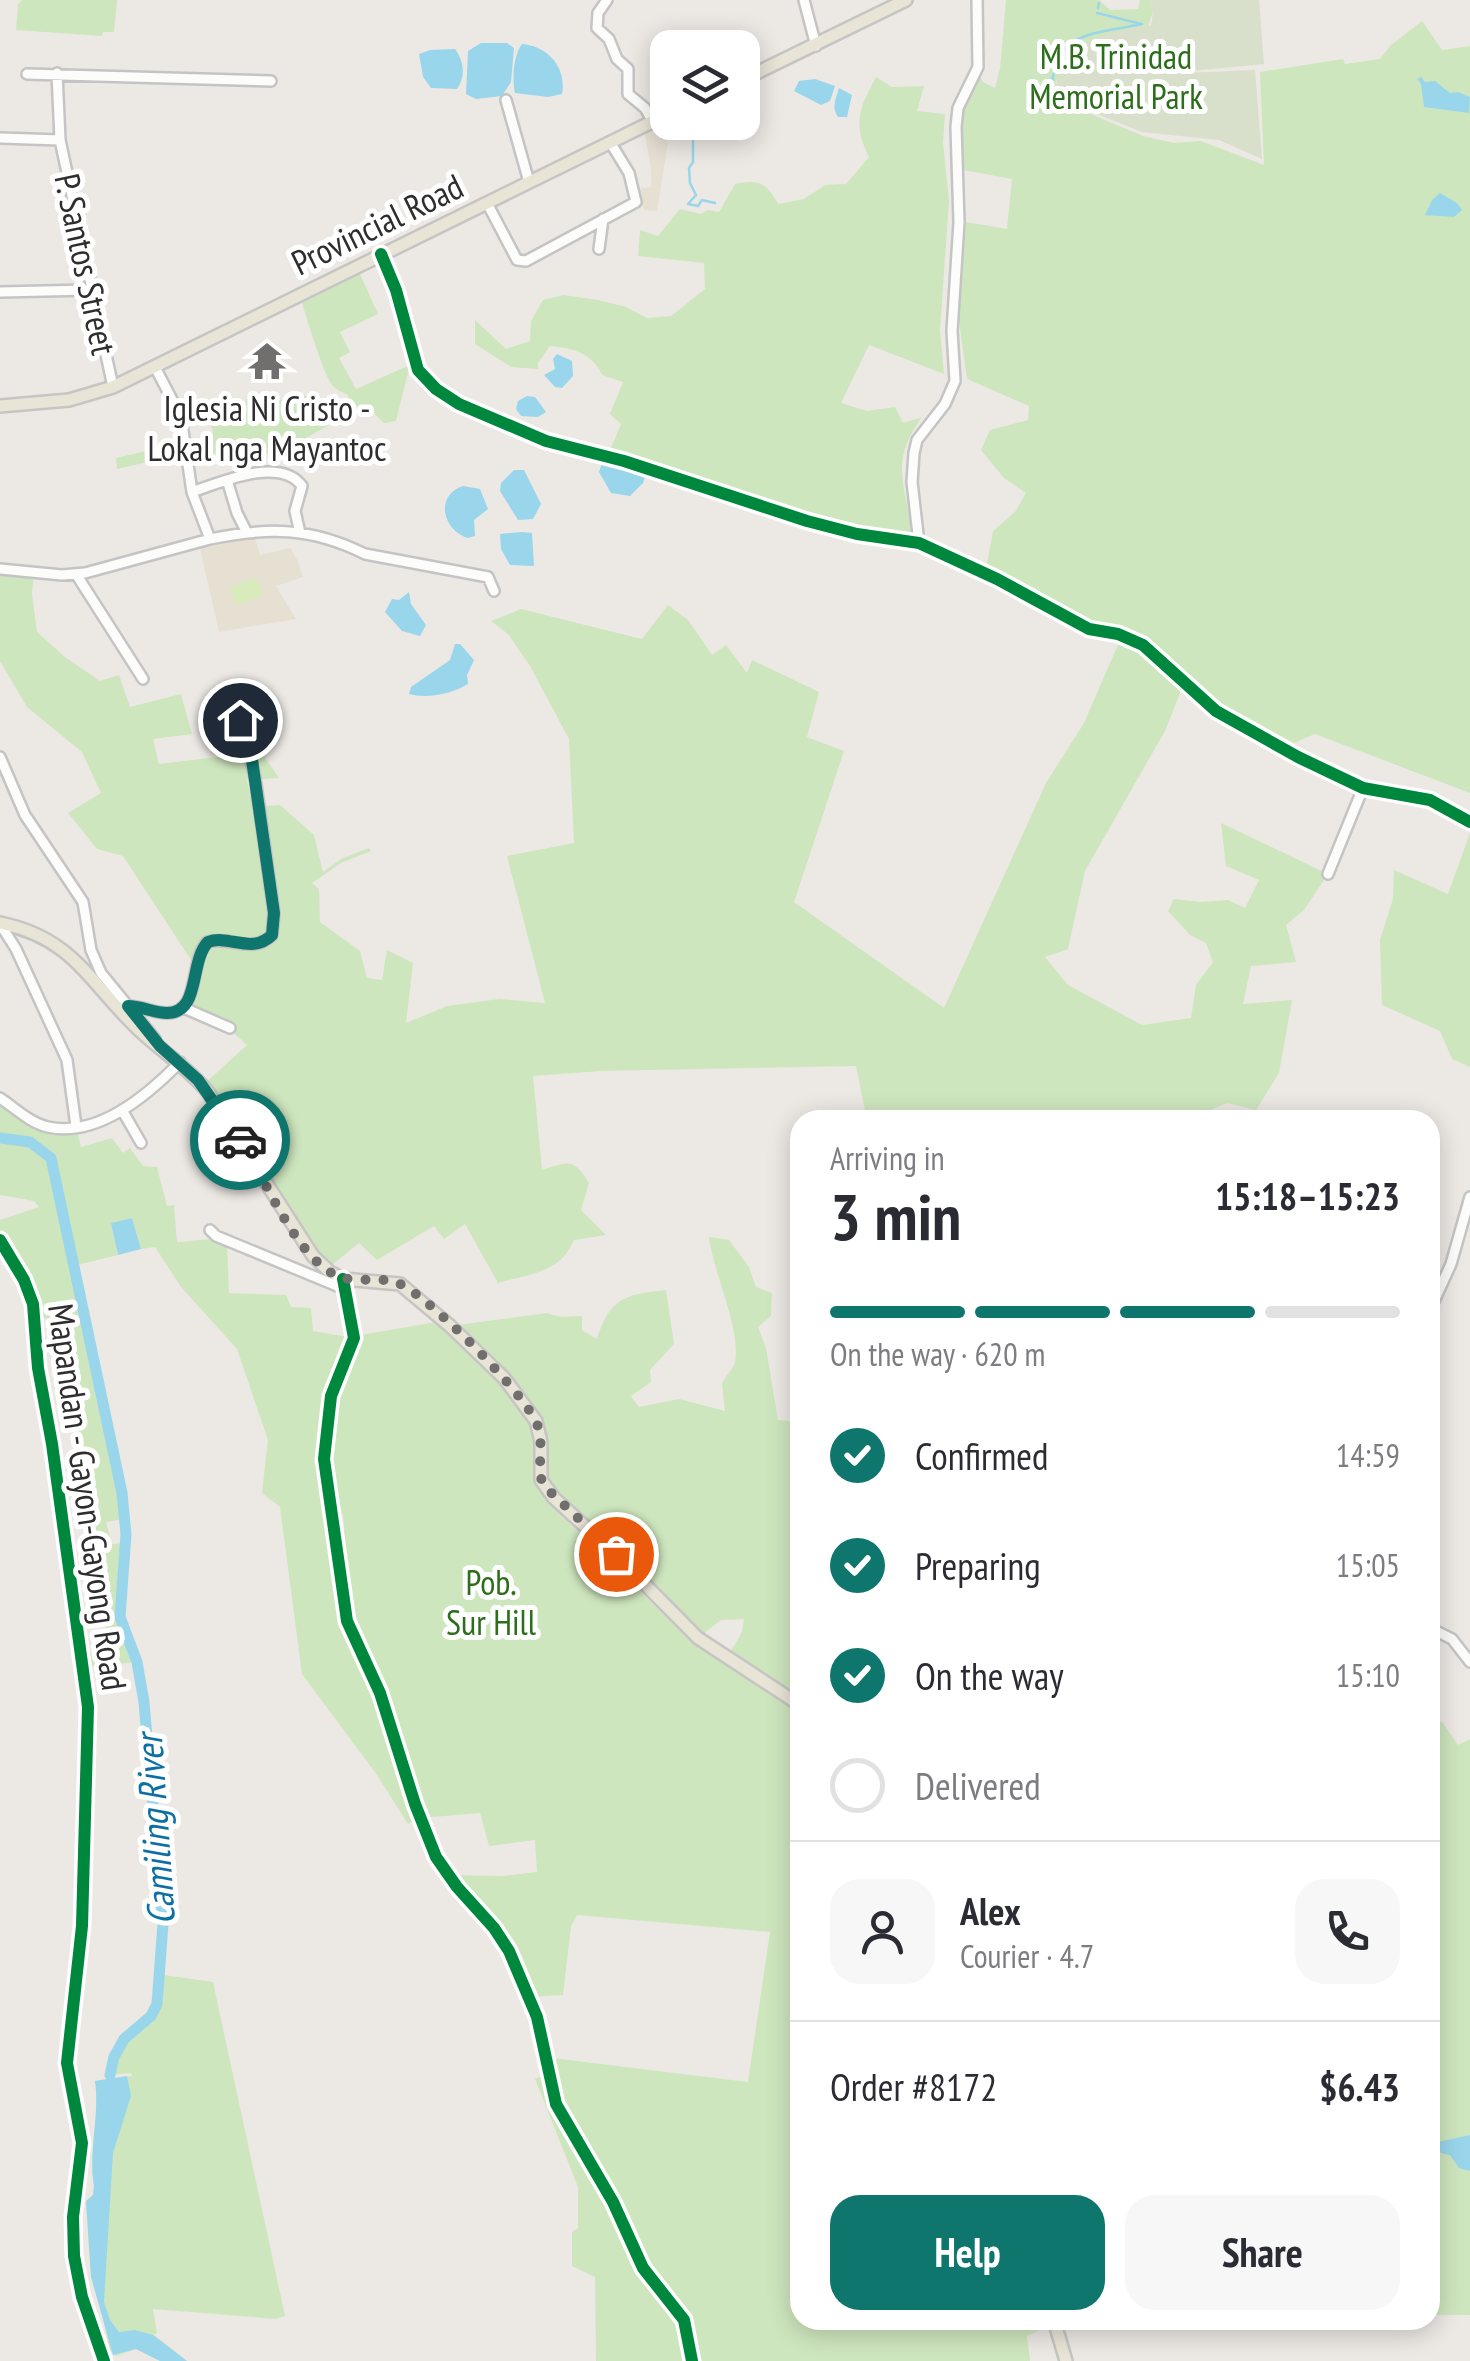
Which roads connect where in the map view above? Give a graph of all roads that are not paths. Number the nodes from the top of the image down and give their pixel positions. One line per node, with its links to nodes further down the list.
1 (607, 0): 11 (street)
2 (804, 0): 5 (street)
3 (906, 0): 5 (main road)
4 (977, 0): 31 (street)
5 (816, 46): 6 (main road)
6 (760, 72)
7 (57, 73): 8 (street); 9 (street); 14 (street, P. Santos Street)
8 (26, 74)
9 (272, 81)
10 (506, 100): 16 (street)
11 (650, 117)
12 (650, 123): 15 (main road, Provincial Road)
13 (0, 138): 14 (street)
14 (60, 140): 21 (street, P. Santos Street)
15 (610, 142): 16 (main road, Provincial Road); 18 (street)
16 (529, 182): 17 (main road, Provincial Road)
17 (487, 202): 18 (street); 20 (main road, Provincial Road)
18 (603, 219): 19 (street)
19 (599, 249)
20 (381, 254): 23 (main road, Provincial Road); 31 (street)
21 (90, 290): 22 (street); 24 (street, P. Santos Street)
22 (0, 292)
23 (156, 367): 24 (main road, Provincial Road); 27 (street)
24 (113, 387): 25 (main road, Provincial Road)
25 (0, 406)
26 (227, 480): 27 (street); 28 (street); 29 (street)
27 (192, 492): 30 (street)
28 (246, 531): 29 (street); 30 (street)
29 (300, 533): 34 (street)
30 (210, 539): 33 (street)
31 (919, 543): 38 (street)
32 (0, 569): 33 (street)
33 (76, 574): 35 (street)
34 (494, 591)
35 (143, 679)
36 (236, 692): 43 (street)
37 (0, 757): 42 (street)
38 (1363, 788): 39 (street); 40 (street)
39 (1470, 822)
40 (1328, 874)
41 (0, 924): 45 (main road); 49 (street)
42 (128, 1006): 43 (street); 45 (street)
43 (184, 1008): 44 (street)
44 (230, 1028)
45 (160, 1046): 46 (main road)
46 (180, 1062): 48 (street); 54 (main road)
47 (0, 1098): 49 (street)
48 (122, 1110): 49 (street); 50 (street)
49 (76, 1126)
50 (142, 1143)
51 (1470, 1197): 55 (street)
52 (210, 1230): 54 (street)
53 (0, 1240): 60 (street, Mapandan - Gayon-Gayong Road)
54 (345, 1284): 58 (main road); 61 (street)
55 (1440, 1284)
56 (1440, 1633): 57 (street)
57 (1470, 1662)
58 (790, 1699)
59 (1057, 2330): 62 (main road)
60 (104, 2361)
61 (692, 2361)
62 (1066, 2361)

